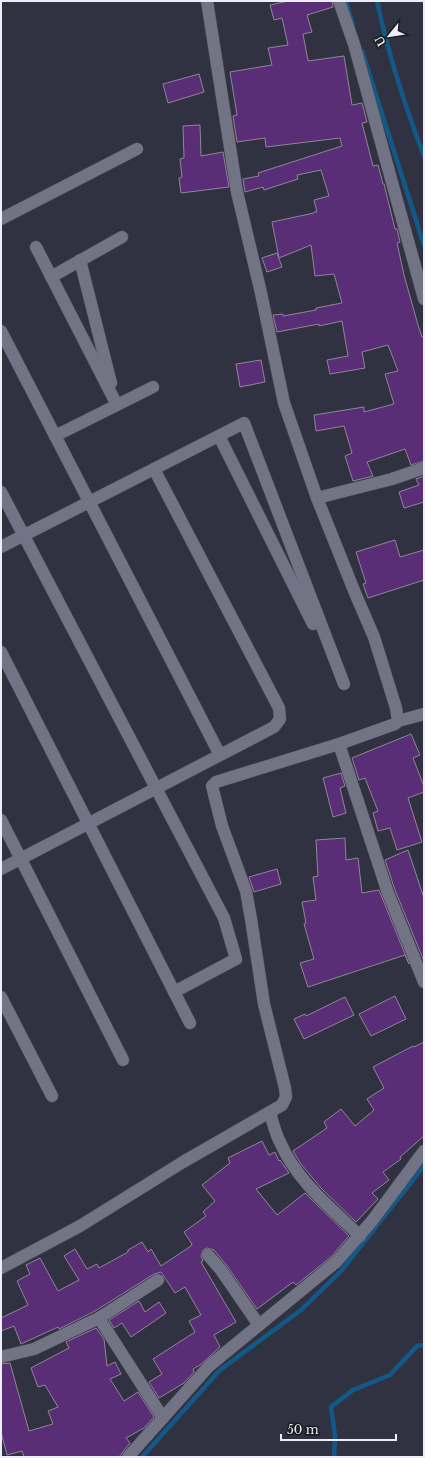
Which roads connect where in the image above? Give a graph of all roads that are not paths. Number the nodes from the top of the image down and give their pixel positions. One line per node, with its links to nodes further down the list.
1 (207, 1): 18 (street)
2 (340, 1): 9 (street)
3 (137, 149): 4 (street)
4 (1, 219)
5 (122, 237): 7 (street)
6 (36, 247): 8 (street)
7 (80, 260): 8 (street); 12 (street)
8 (51, 277): 12 (street)
9 (424, 299)
10 (1, 330): 13 (street)
11 (153, 387): 12 (street)
12 (116, 405): 13 (street)
13 (55, 436): 19 (street)
14 (219, 436): 14 (street); 16 (street)
15 (424, 468): 18 (street)
16 (154, 469): 19 (street); 26 (street)
17 (1, 492): 20 (street)
18 (318, 498): 24 (street)
19 (89, 502): 20 (street); 26 (street)
20 (24, 536): 21 (street); 27 (street)
21 (1, 547)
22 (1, 652): 29 (street)
23 (424, 714): 24 (street)
24 (398, 721): 25 (street)
25 (339, 744): 32 (street); 38 (street)
26 (220, 755): 27 (street)
27 (156, 789): 29 (street); 33 (street)
28 (1, 820): 30 (street)
29 (88, 824): 30 (street); 33 (street)
30 (20, 859): 31 (street); 36 (street)
31 (1, 869)
32 (424, 982)
33 (174, 992): 35 (street)
34 (1, 997): 37 (street)
35 (190, 1023)
36 (124, 1060)
37 (52, 1096)
38 (270, 1113): 40 (street); 42 (street)
39 (424, 1151): 40 (street)
40 (360, 1236): 45 (street)
41 (208, 1254): 45 (street)
42 (1, 1268)
43 (158, 1280): 44 (street)
44 (99, 1318): 46 (street); 47 (street)
45 (259, 1325): 47 (street)
46 (1, 1357)
47 (163, 1418): 48 (street)
48 (128, 1457)

